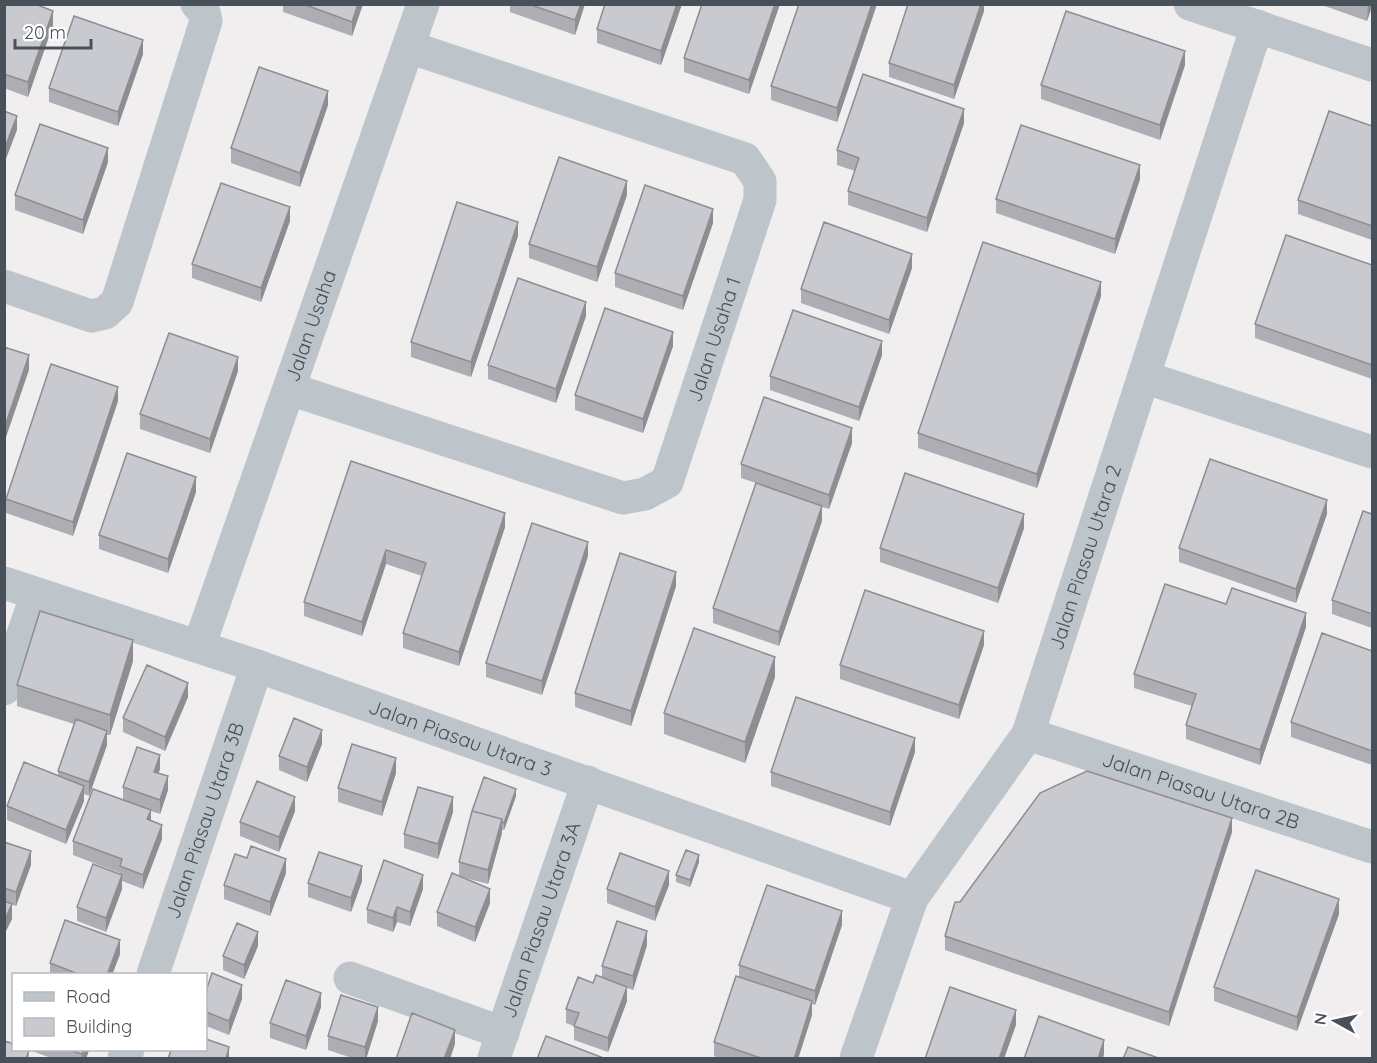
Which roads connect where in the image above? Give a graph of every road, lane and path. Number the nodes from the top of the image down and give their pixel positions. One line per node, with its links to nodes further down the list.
1 (197, 4): 7 (street)
2 (423, 4): 5 (street, Jalan Usaha)
3 (1190, 4): 4 (street)
4 (1257, 26): 6 (street); 8 (street, Jalan Piasau Utara 2)
5 (409, 47): 9 (street, Jalan Usaha); 9 (street, Jalan Usaha 1)
6 (1372, 65)
7 (4, 286)
8 (1144, 377): 10 (street); 16 (street, Jalan Piasau Utara 2)
9 (290, 388): 13 (street, Jalan Usaha)
10 (1372, 451)
11 (4, 583): 12 (street, Jalan Piasau Utara 3)
12 (37, 594): 13 (street, Jalan Piasau Utara 3); 15 (street)
13 (199, 646): 14 (street, Jalan Piasau Utara 3)
14 (257, 666): 17 (street, Jalan Piasau Utara 3); 20 (street, Jalan Piasau Utara 3B)
15 (4, 689)
16 (1028, 734): 18 (street, Jalan Piasau Utara 2B); 19 (street, Jalan Piasau Utara 2)
17 (588, 782): 19 (street, Jalan Piasau Utara 3); 22 (street, Jalan Piasau Utara 3A)
18 (1372, 847)
19 (912, 898): 23 (street, Jalan Piasau Utara 2)
20 (154, 973)
21 (350, 978): 22 (street)
22 (499, 1046)
23 (856, 1059)

